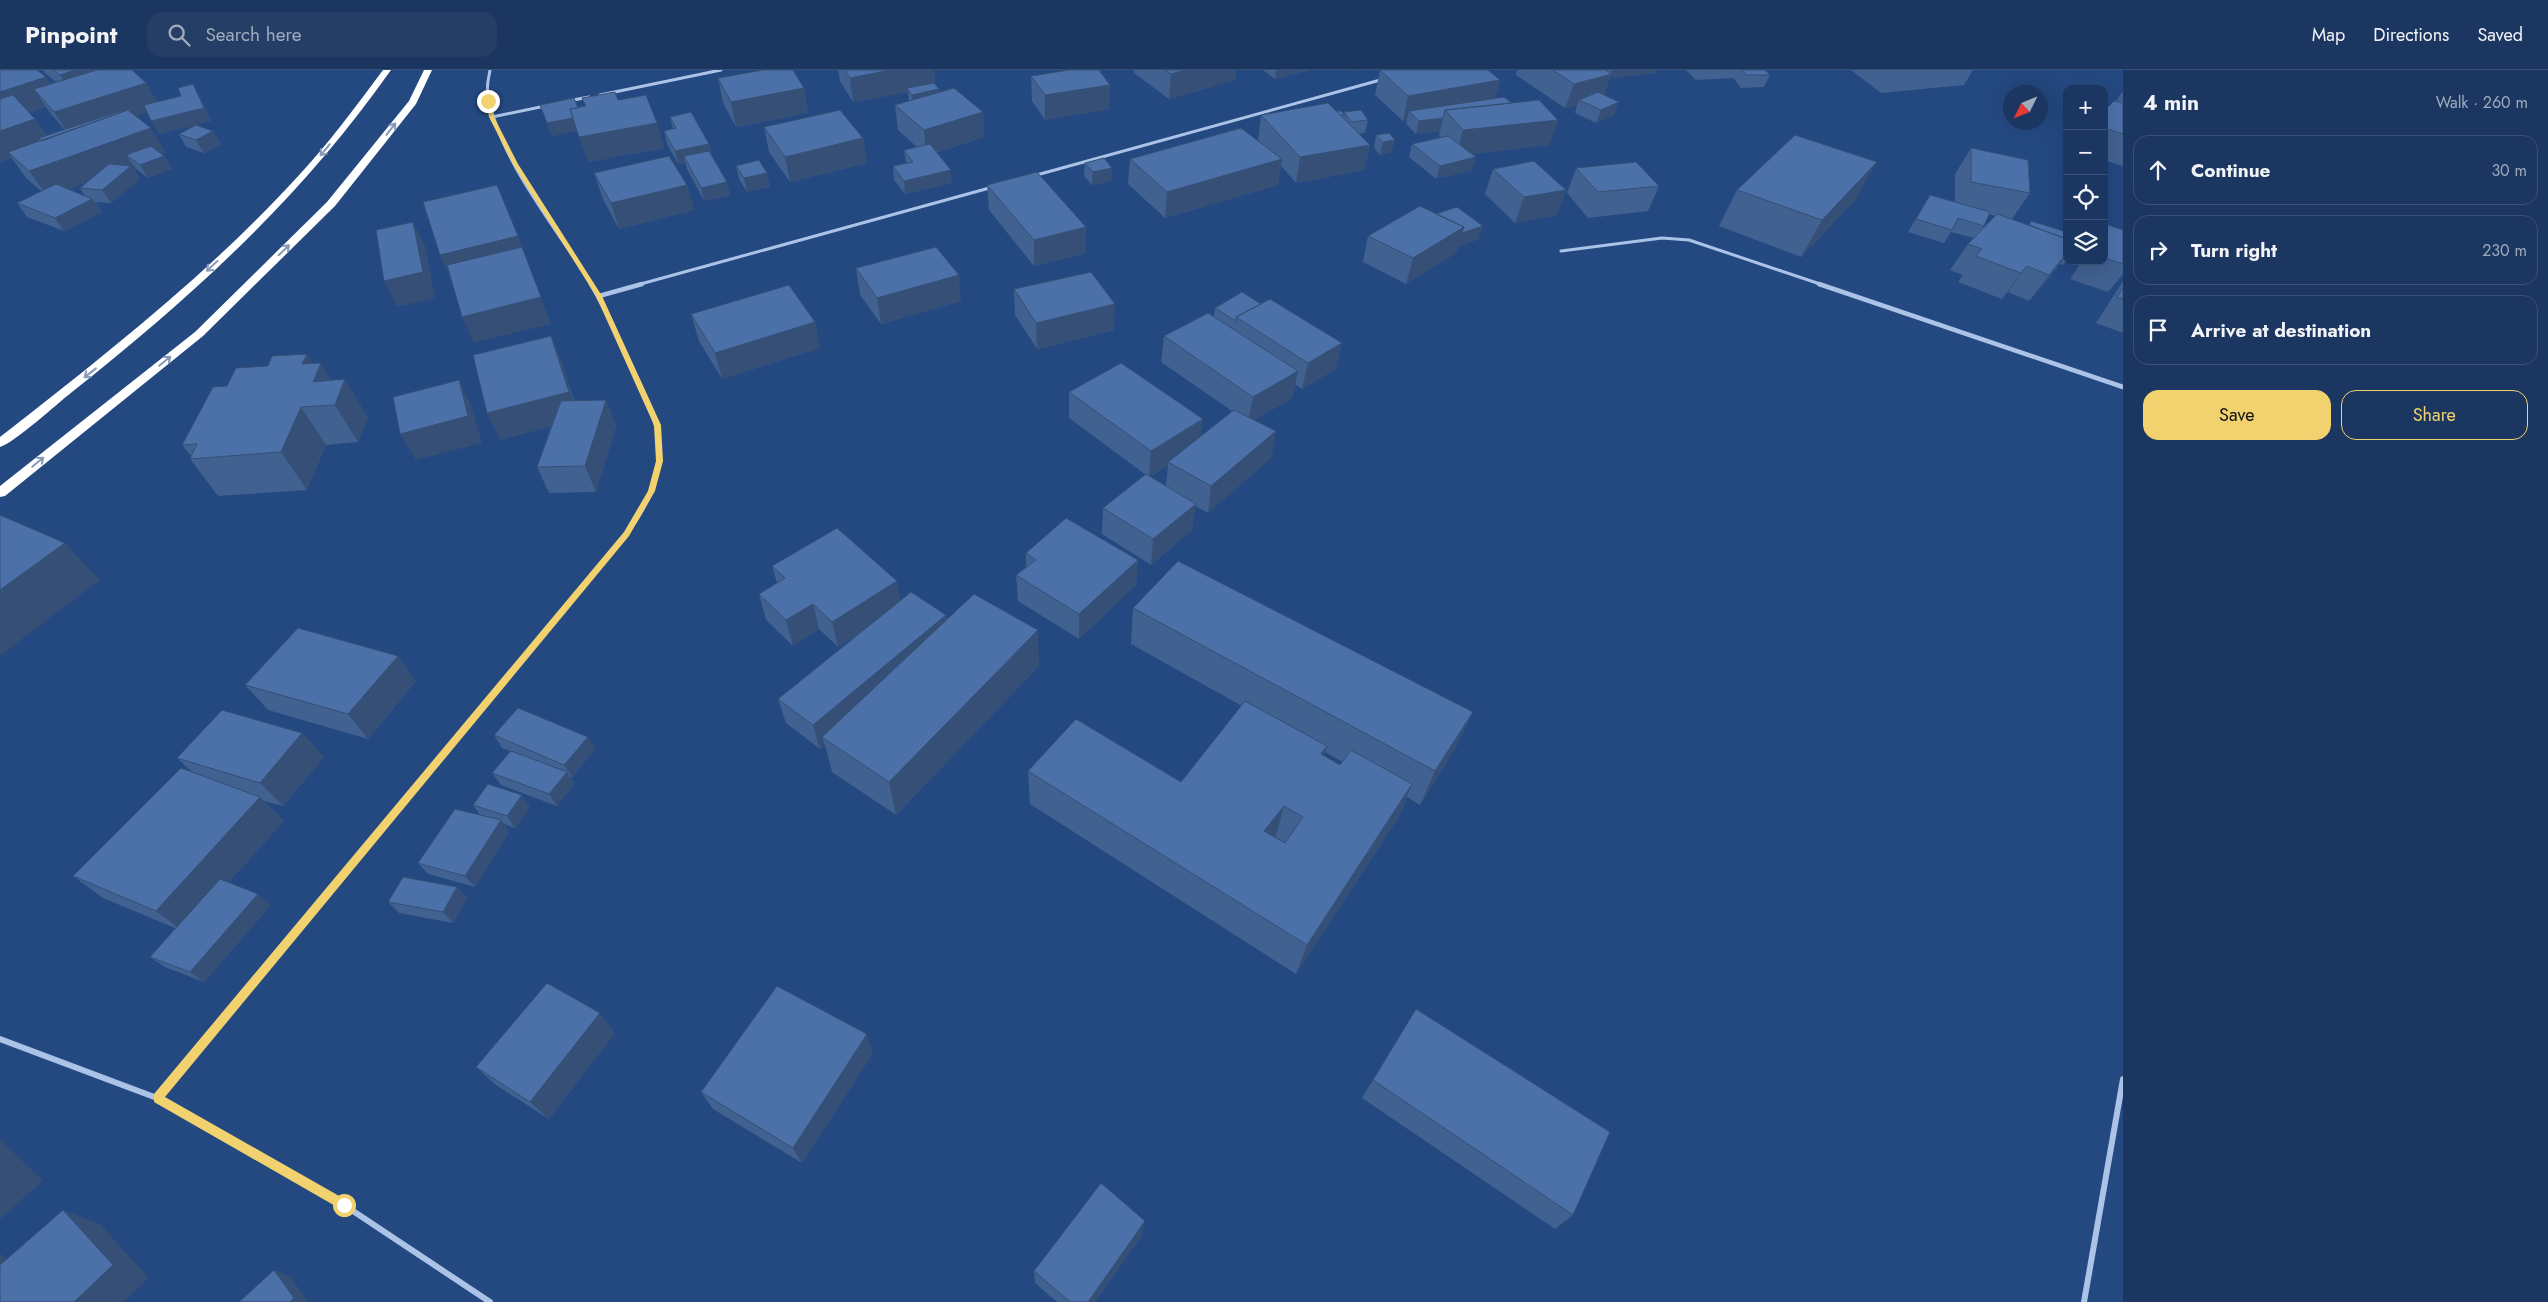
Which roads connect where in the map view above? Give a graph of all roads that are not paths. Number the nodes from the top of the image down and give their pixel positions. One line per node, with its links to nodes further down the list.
1 (387, 70): 14 (highway, one-way to 14)
2 (428, 70): 15 (highway, one-way to 2)
3 (490, 70): 8 (street)
4 (721, 70): 6 (street)
5 (1389, 78): 9 (street)
6 (559, 103)
7 (549, 105): 8 (street)
8 (492, 117): 12 (street)
9 (1023, 179)
10 (994, 187): 12 (street)
11 (1561, 251): 13 (street)
12 (599, 296): 18 (street)
13 (2123, 387)
14 (0, 443)
15 (0, 493)
16 (0, 1039): 18 (street)
17 (2123, 1079): 20 (street)
18 (157, 1098): 19 (street)
19 (490, 1302)
20 (2084, 1302)

